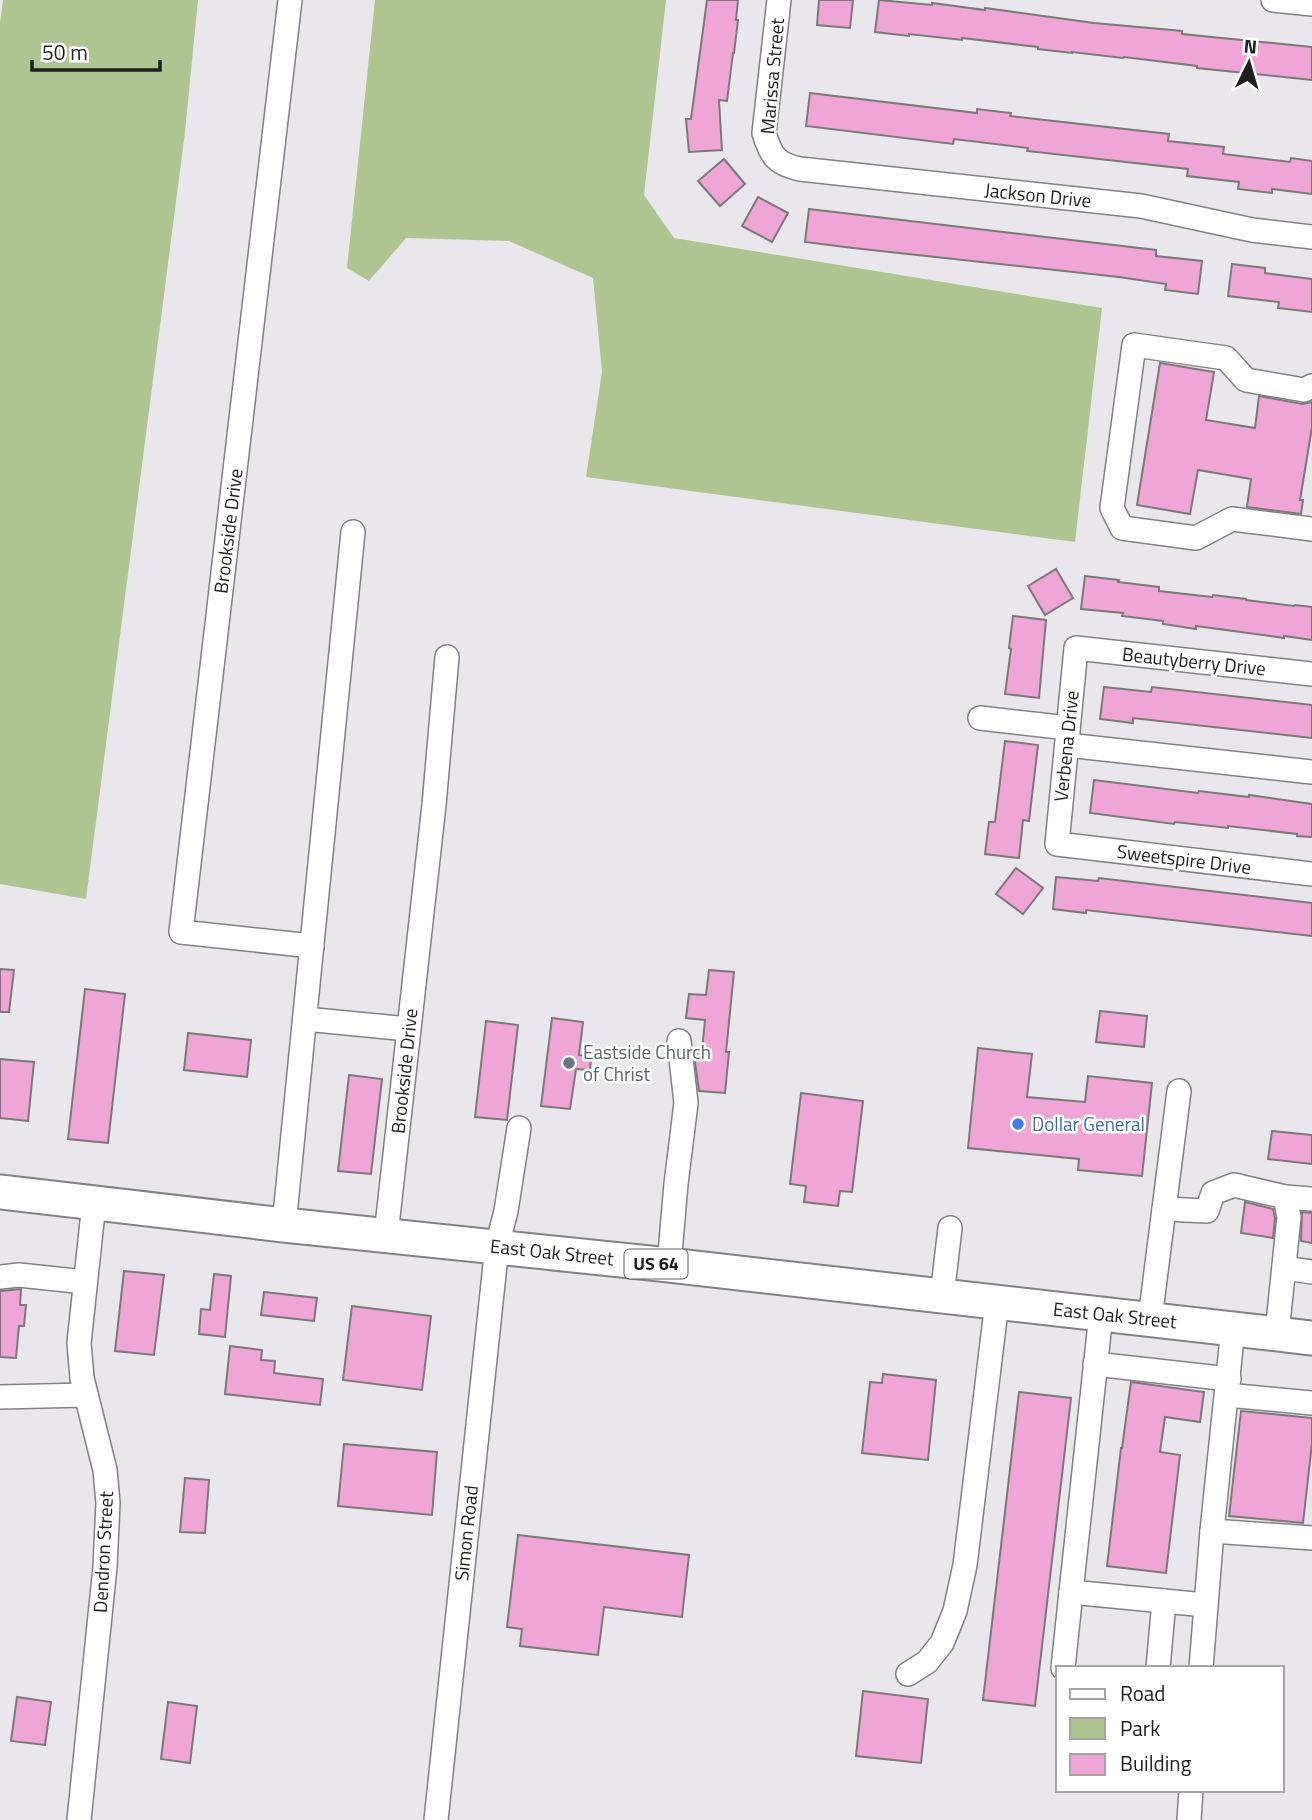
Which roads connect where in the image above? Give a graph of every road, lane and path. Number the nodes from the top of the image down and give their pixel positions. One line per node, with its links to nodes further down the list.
1 (290, 0): 18 (street, Brookside Drive)
2 (779, 0): 5 (street, Marissa Street)
3 (1273, 0): 4 (street)
4 (1312, 4)
5 (769, 151): 6 (street, Jackson Drive)
6 (1312, 237)
7 (1312, 386): 8 (street)
8 (1312, 529)
9 (353, 532): 18 (street)
10 (1076, 648): 12 (street, Beautyberry Drive); 14 (street, Verbena Drive)
11 (447, 657): 20 (street, Brookside Drive)
12 (1312, 674)
13 (980, 718): 14 (street)
14 (1068, 737): 15 (street); 16 (street, Verbena Drive)
15 (1312, 772)
16 (1056, 844): 17 (street, Sweetspire Drive)
17 (1312, 873)
18 (312, 946): 19 (street)
19 (305, 1018): 20 (street); 29 (street)
20 (408, 1029): 31 (street, Brookside Drive)
21 (679, 1041): 33 (street)
22 (1179, 1091): 28 (street)
23 (519, 1128): 32 (street, Simon Road)
24 (0, 1192): 27 (highway, East Oak Street / US 64)
25 (1285, 1197): 26 (street); 28 (street); 34 (street)
26 (1312, 1199)
27 (94, 1203): 29 (highway, East Oak Street / US 64); 37 (street, Dendron Street)
28 (1164, 1209): 41 (street)
29 (284, 1224): 31 (highway, East Oak Street / US 64)
30 (950, 1228): 38 (street)
31 (386, 1235): 32 (highway, East Oak Street / US 64)
32 (497, 1246): 33 (highway, East Oak Street / US 64); 61 (street, Simon Road)
33 (669, 1265): 38 (highway, East Oak Street / US 64)
34 (1284, 1268): 35 (street); 43 (street)
35 (1312, 1272)
36 (0, 1277): 37 (street)
37 (85, 1282): 47 (street, Dendron Street)
38 (942, 1296): 39 (highway, East Oak Street / US 64)
39 (997, 1302): 40 (highway, East Oak Street / US 64); 58 (street)
40 (1101, 1314): 41 (highway, East Oak Street / US 64); 45 (street)
41 (1150, 1319): 42 (highway, East Oak Street / US 64)
42 (1233, 1328): 43 (highway, East Oak Street / US 64); 46 (street)
43 (1277, 1334): 44 (highway, East Oak Street / US 64)
44 (1312, 1338)
45 (1095, 1364): 46 (street); 52 (street)
46 (1228, 1387): 49 (street); 50 (street)
47 (86, 1395): 48 (street); 60 (street, Dendron Street)
48 (0, 1397)
49 (1312, 1404)
50 (1212, 1531): 51 (street); 54 (street)
51 (1312, 1538)
52 (1071, 1592): 53 (street); 55 (street)
53 (1164, 1601): 54 (street); 56 (street)
54 (1205, 1605): 57 (street)
55 (1063, 1666)
56 (1158, 1666)
57 (1201, 1666)
58 (908, 1674)
59 (1191, 1792): 62 (street)
60 (79, 1820)
61 (436, 1820)
62 (1189, 1820)

